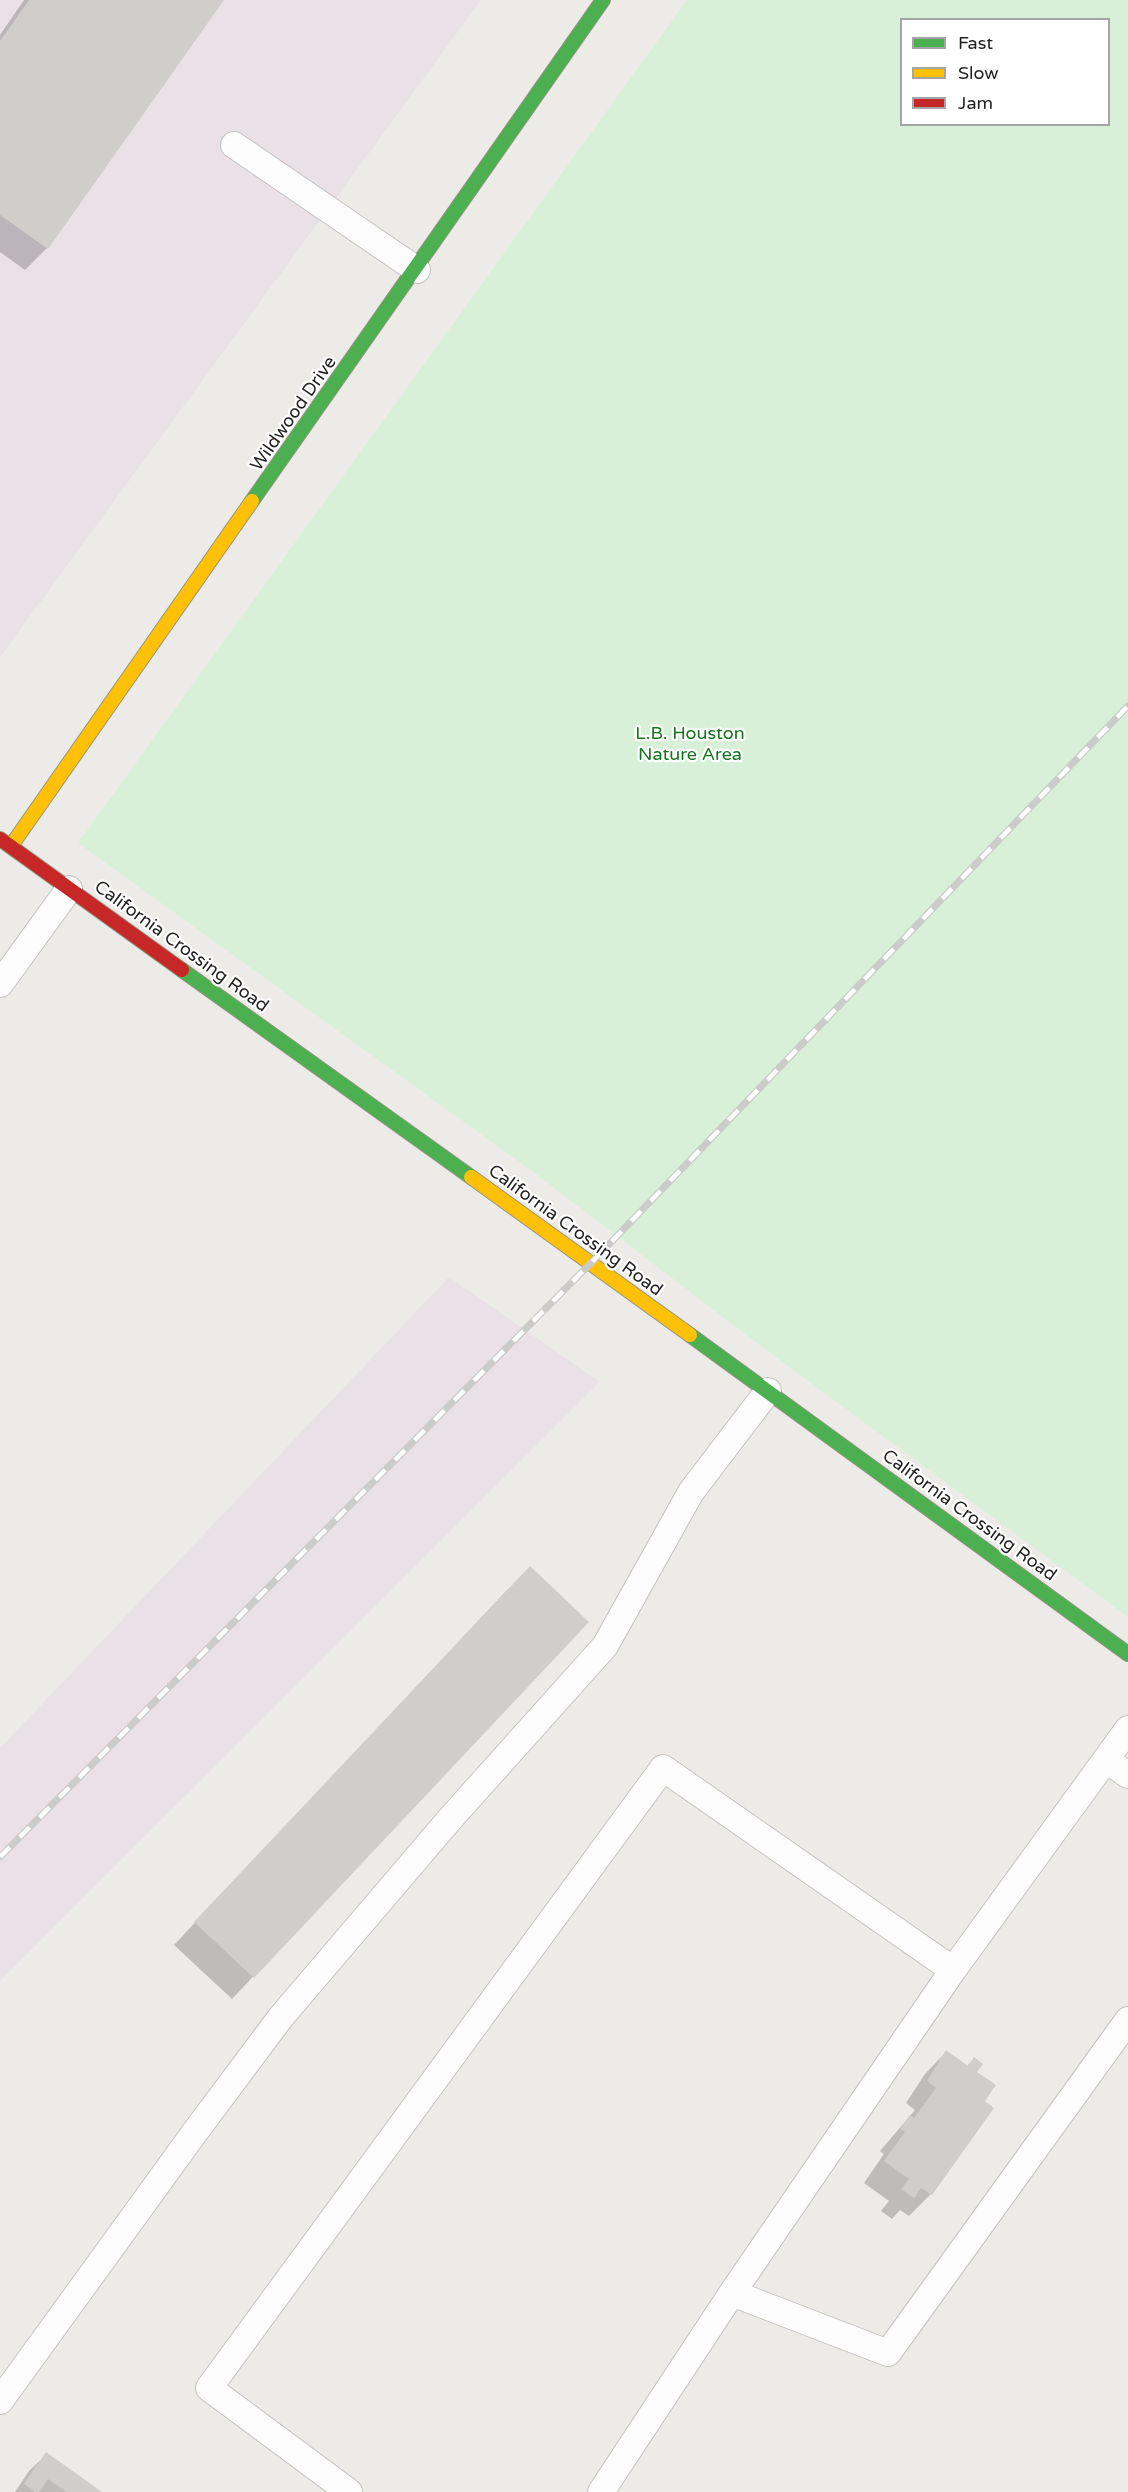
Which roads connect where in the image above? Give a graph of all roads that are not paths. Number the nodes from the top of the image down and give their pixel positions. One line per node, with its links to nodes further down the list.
1 (603, 0): 3 (street, Wildwood Drive)
2 (234, 145): 3 (lane)
3 (417, 270): 4 (street, Wildwood Drive)
4 (6, 842): 5 (street, California Crossing Road)
5 (69, 889): 6 (lane); 7 (street, California Crossing Road)
6 (0, 984)
7 (768, 1391): 8 (street, California Crossing Road); 15 (lane)
8 (1128, 1654)
9 (1128, 1729): 10 (lane)
10 (1106, 1760): 11 (lane); 12 (lane)
11 (1128, 1775)
12 (953, 1970): 14 (lane); 16 (lane)
13 (1128, 2020): 14 (lane)
14 (732, 2293): 17 (lane)
15 (0, 2402)
16 (350, 2492)
17 (601, 2492)

